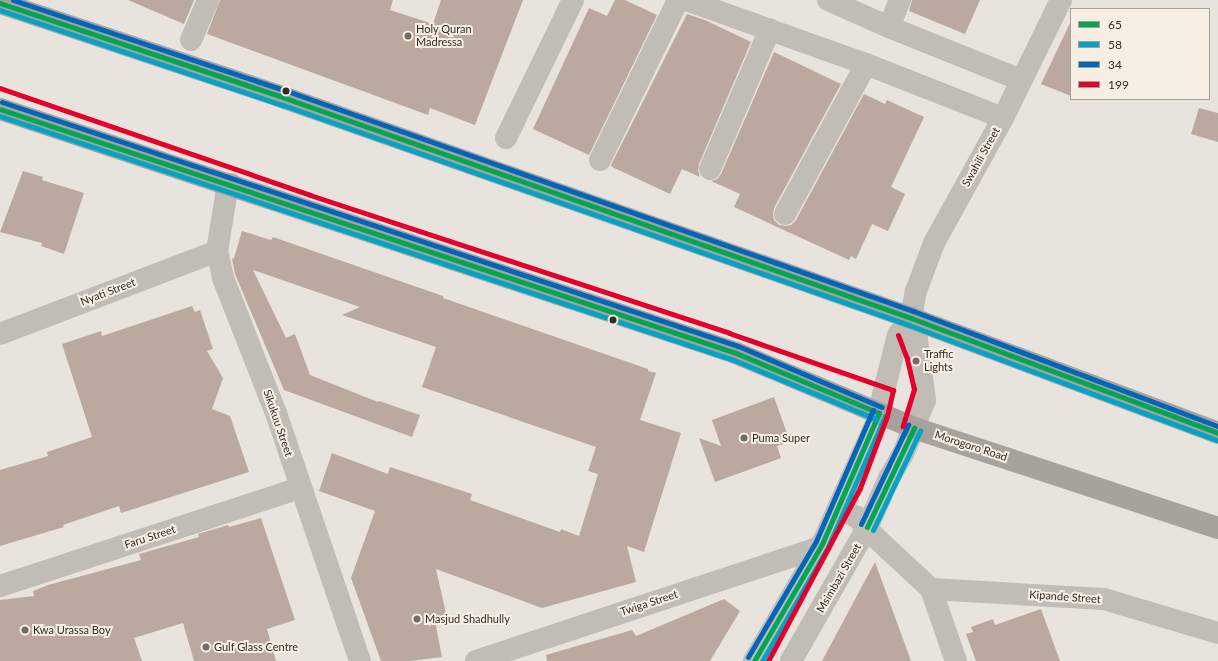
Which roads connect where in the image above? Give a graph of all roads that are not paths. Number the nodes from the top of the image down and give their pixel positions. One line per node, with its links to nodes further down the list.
1 (208, 0): 11 (street)
2 (573, 0): 16 (street)
3 (678, 0): 17 (street)
4 (686, 0): 10 (street)
5 (828, 0): 9 (street)
6 (900, 0): 9 (street)
7 (1061, 0): 13 (street, Swahili Street)
8 (0, 3): 22 (highway)
9 (889, 27): 13 (street)
10 (770, 29): 12 (street); 18 (street)
11 (191, 40)
12 (866, 64): 15 (street); 20 (street)
13 (1021, 80): 15 (street, Swahili Street)
14 (0, 109): 19 (highway, Morogoro Road)
15 (1004, 118): 22 (street, Swahili Street)
16 (506, 138)
17 (600, 160)
18 (710, 169)
19 (231, 184): 21 (street, Sikukuu Street); 24 (highway, Morogoro Road)
20 (785, 214)
21 (217, 251): 23 (street, Nyati Street); 27 (street, Sikukuu Street)
22 (910, 318): 24 (street); 25 (street, Msimbazi Street); 26 (highway)
23 (0, 334)
24 (879, 413): 25 (highway, Morogoro Road); 28 (street)
25 (914, 428): 29 (street, Msimbazi Street); 30 (highway, Morogoro Road)
26 (1218, 433)
27 (300, 488): 32 (street, Faru Street); 35 (street, Sikukuu Street)
28 (839, 508): 29 (street); 31 (street)
29 (867, 528): 33 (street); 38 (street, Msimbazi Street)
30 (1218, 528)
31 (822, 544): 36 (street, Twiga Street); 37 (street)
32 (0, 586)
33 (931, 589): 34 (street, Kipande Street); 39 (street)
34 (1218, 633)
35 (360, 661)
36 (476, 661)
37 (754, 661)
38 (791, 661)
39 (956, 661)

